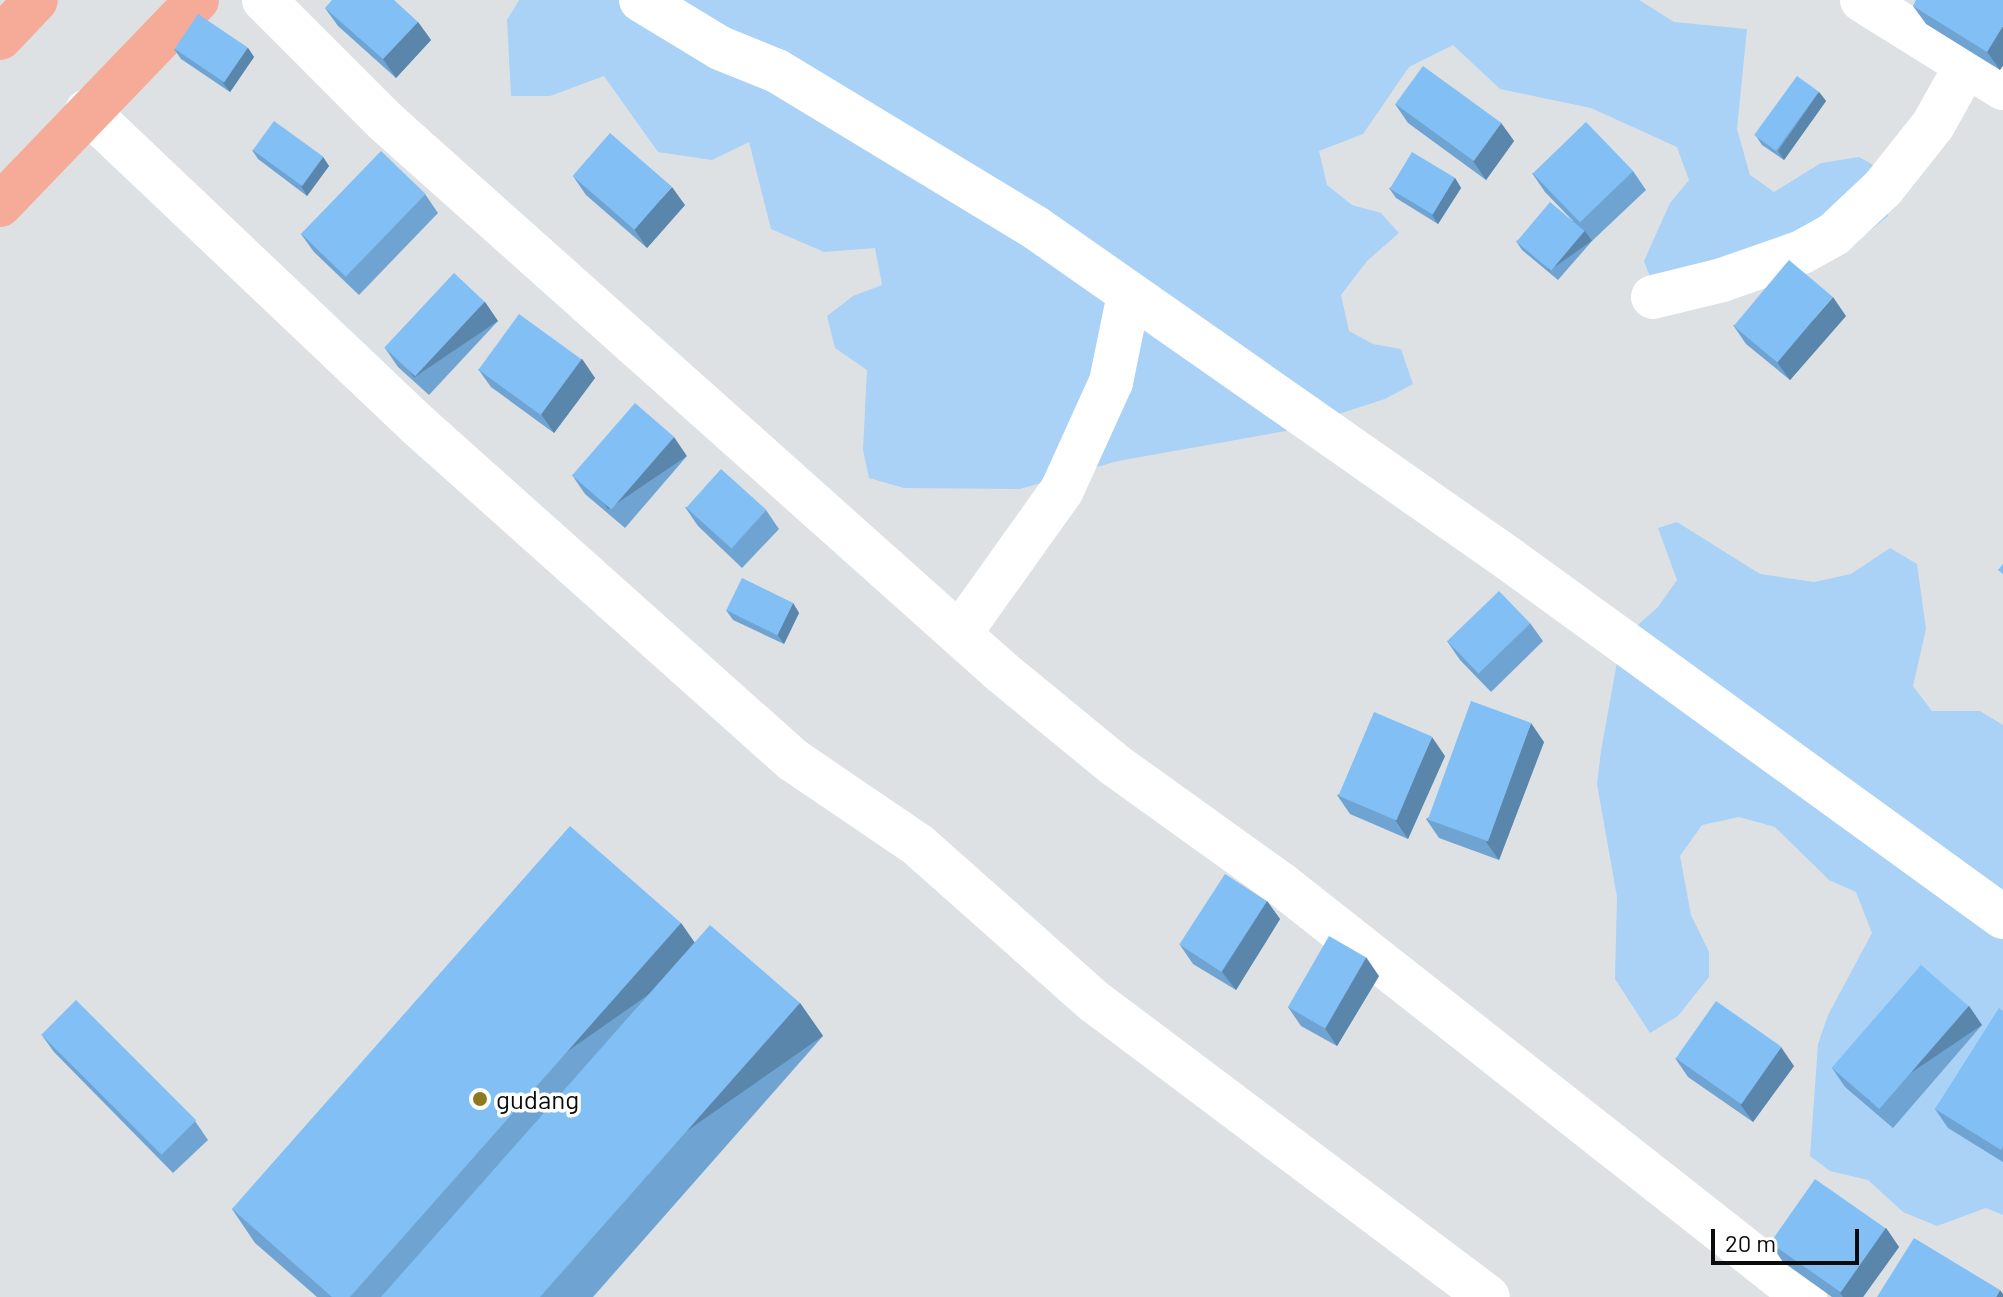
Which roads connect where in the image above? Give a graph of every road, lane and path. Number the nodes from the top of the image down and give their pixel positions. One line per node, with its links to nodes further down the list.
1 (36, 0): 6 (highway)
2 (197, 0): 9 (highway)
3 (264, 0): 13 (street)
4 (641, 0): 11 (street)
5 (1862, 0): 7 (street)
6 (0, 38)
7 (1966, 66): 8 (street); 12 (street)
8 (2003, 88)
9 (87, 111): 10 (highway); 15 (street)
10 (0, 205)
11 (1129, 294): 13 (street); 14 (street)
12 (1653, 297)
13 (960, 633): 16 (street)
14 (2003, 917)
15 (1488, 1297)
16 (1805, 1297)

